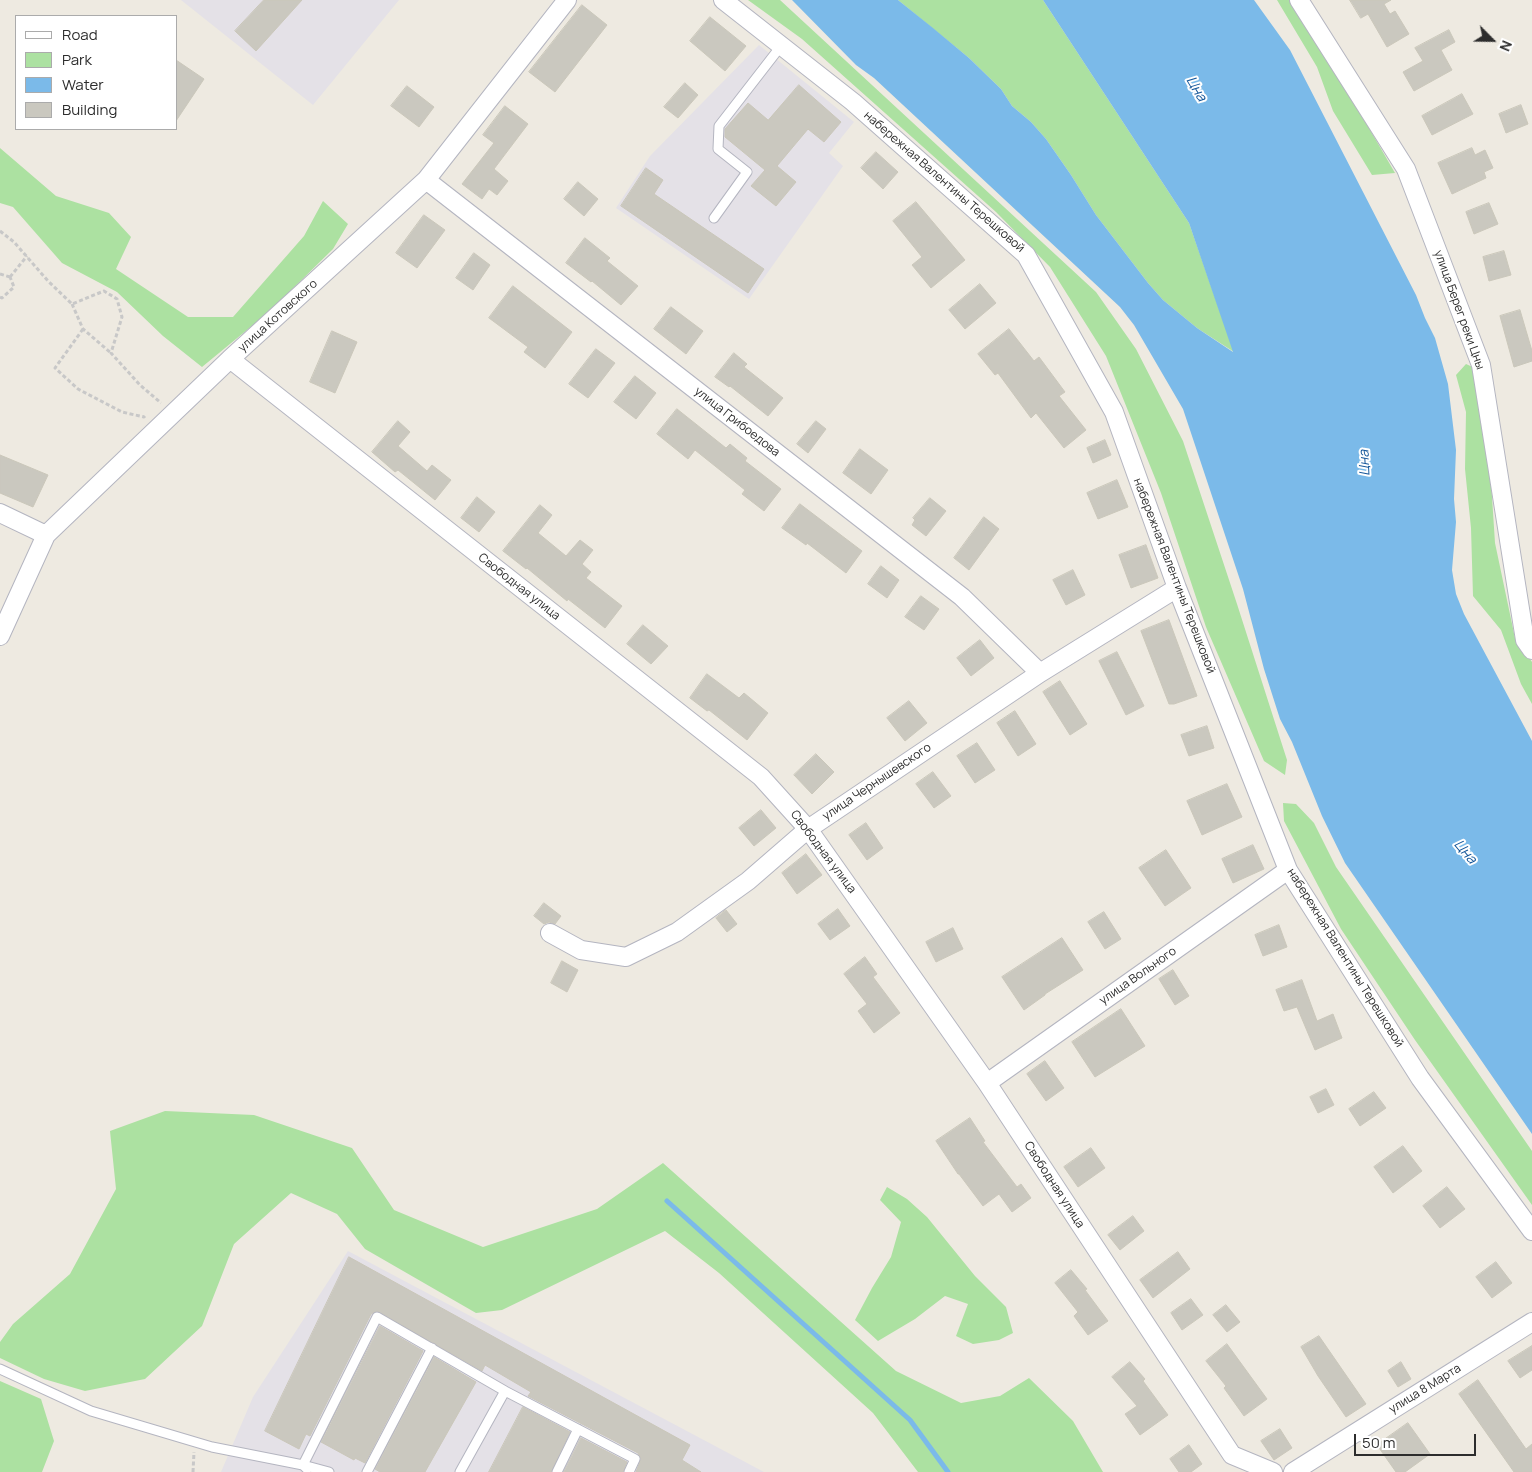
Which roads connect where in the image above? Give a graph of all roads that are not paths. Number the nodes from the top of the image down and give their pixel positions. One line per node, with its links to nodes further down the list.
1 (568, 0): 5 (street, улица Котовского)
2 (723, 0): 4 (street, набережная Валентины Терешковой)
3 (1299, 0): 12 (street, улица Берег реки Цны)
4 (781, 46): 6 (lane); 10 (street, набережная Валентины Терешковой)
5 (426, 180): 7 (street, улица Котовского); 13 (street, улица Грибоедова)
6 (714, 218)
7 (230, 359): 9 (street, улица Котовского); 14 (street, Свободная улица)
8 (0, 513): 9 (street)
9 (46, 534): 11 (street, улица Котовского)
10 (1177, 588): 13 (street, улица Чернышевского); 15 (street, набережная Валентины Терешковой)
11 (0, 636)
12 (1532, 650)
13 (1040, 673): 14 (street, улица Чернышевского)
14 (808, 829): 16 (street, улица Чернышевского); 17 (street, Свободная улица)
15 (1288, 870): 17 (street, улица Вольного); 18 (street, набережная Валентины Терешковой)
16 (550, 933)
17 (987, 1083): 30 (street, Свободная улица)
18 (1532, 1231)
19 (1532, 1322): 31 (street, улица 8 Марта)
20 (432, 1348): 22 (lane); 24 (lane); 26 (lane)
21 (0, 1369): 24 (lane)
22 (505, 1391): 23 (lane); 27 (lane)
23 (578, 1429): 28 (lane); 29 (lane)
24 (306, 1469): 25 (lane)
25 (329, 1472)
26 (367, 1472)
27 (460, 1472)
28 (558, 1472)
29 (629, 1472)
30 (1273, 1472)
31 (1293, 1472)

